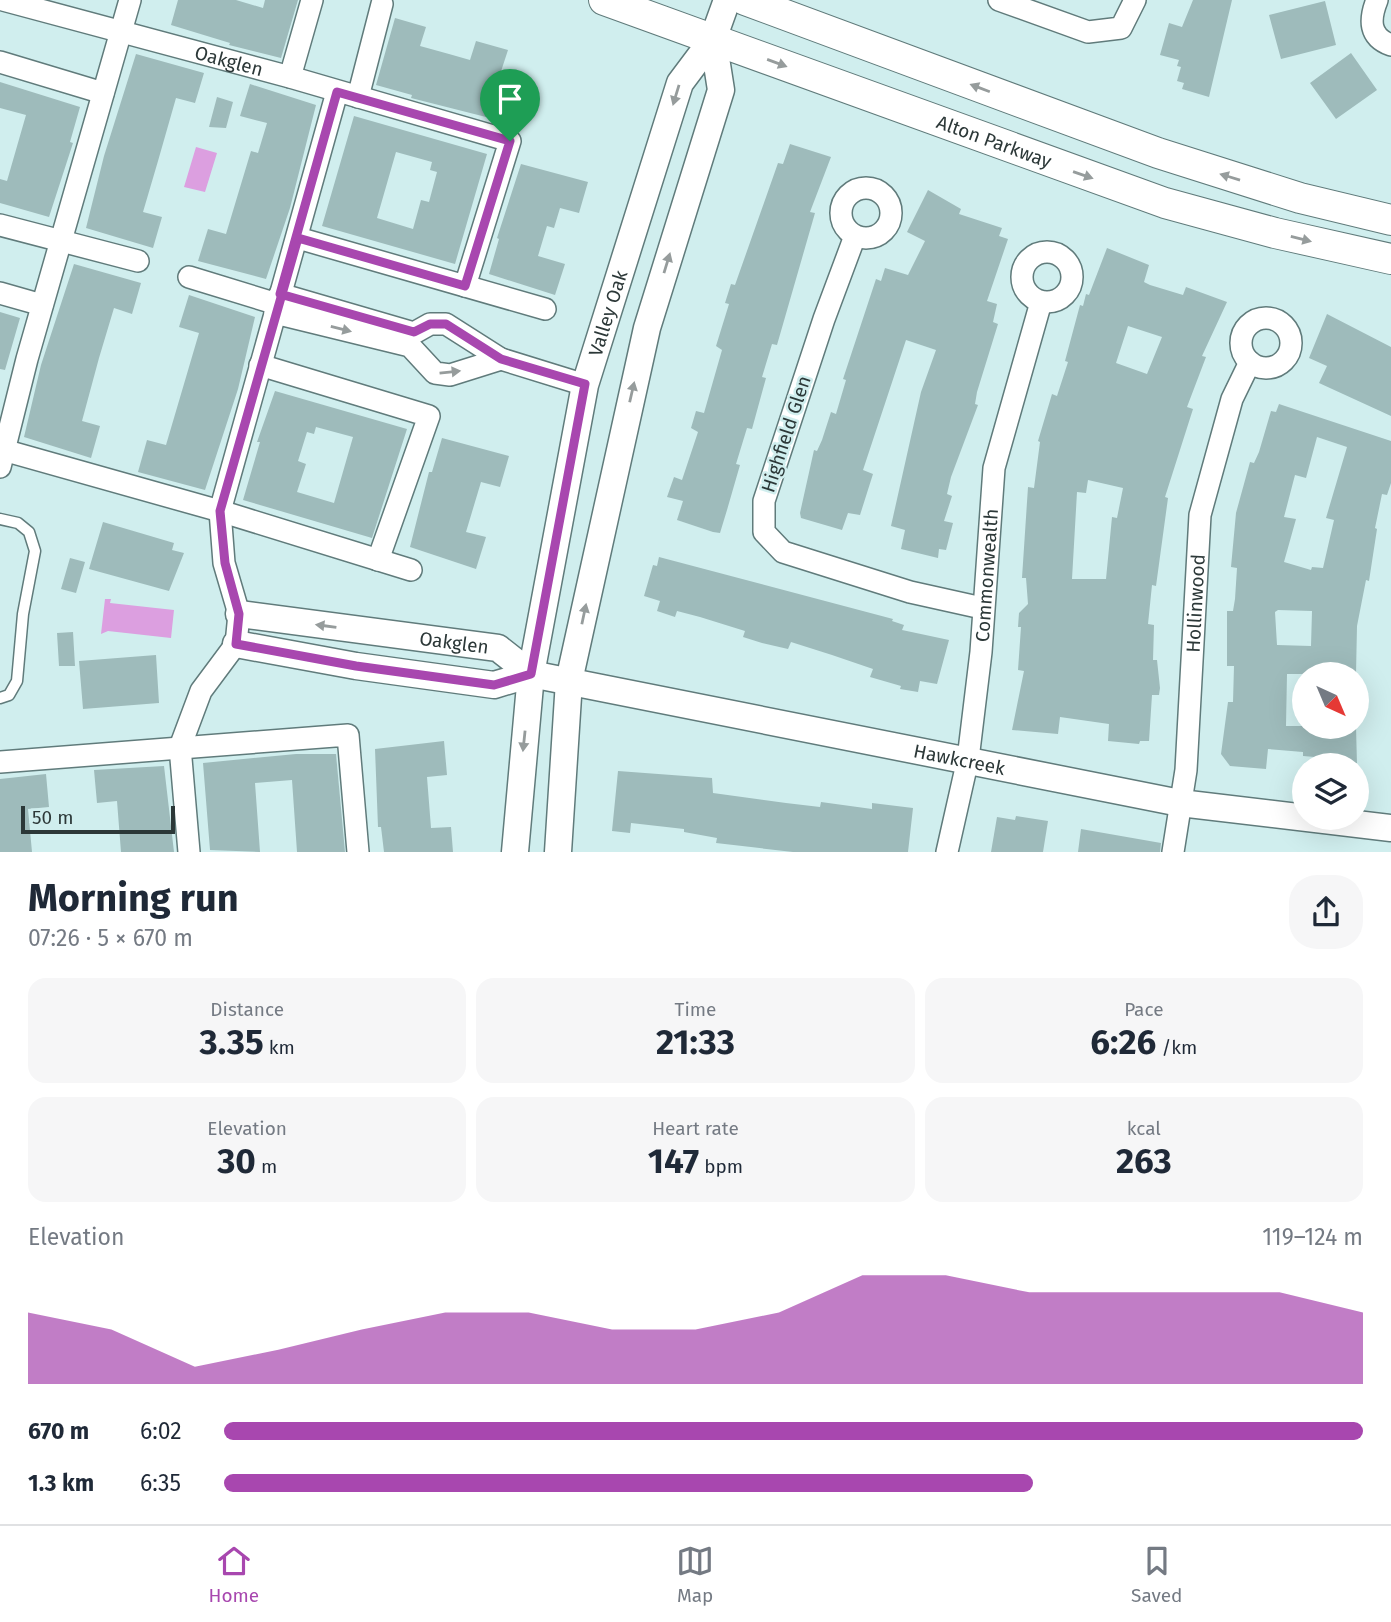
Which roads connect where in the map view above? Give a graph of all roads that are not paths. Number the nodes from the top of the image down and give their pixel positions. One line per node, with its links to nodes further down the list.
1 (3, 0): 11 (street, Oakglen)
2 (130, 0): 11 (street)
3 (312, 0): 15 (street)
4 (604, 0): 12 (main road, Alton Parkway)
5 (727, 0): 12 (street, Valley Oak)
6 (745, 0): 18 (main road, one-way to 6)
7 (999, 0): 8 (street)
8 (1135, 0)
9 (1377, 0): 13 (street)
10 (382, 4): 17 (street)
11 (121, 30): 15 (street, Oakglen); 16 (street)
12 (713, 39): 23 (main road, Alton Parkway, one-way to 23); 36 (street, Valley Oak, one-way to 36); 48 (street, Valley Oak, one-way to 12)
13 (1391, 45)
14 (0, 62): 16 (street)
15 (290, 77): 17 (street, Oakglen)
16 (103, 93): 22 (street)
17 (348, 94): 21 (street); 26 (street, Oakglen)
18 (1391, 220)
19 (0, 225): 22 (street)
20 (855, 236): 42 (street, Highfield Glen)
21 (298, 238): 26 (street); 29 (street)
22 (60, 242): 24 (street); 30 (street)
23 (1391, 259)
24 (138, 261)
25 (189, 277): 29 (street)
26 (465, 286): 31 (street)
27 (0, 293): 30 (street)
28 (1041, 302): 42 (street, Commonwealth)
29 (277, 304): 32 (street); 35 (street)
30 (42, 305): 37 (street)
31 (545, 309)
32 (412, 339): 33 (street); 33 (street, one-way to 33)
33 (501, 359): 36 (street)
34 (1250, 362): 53 (street, Hollinwood)
35 (260, 365): 38 (street); 40 (street)
36 (585, 384): 47 (street, Valley Oak)
37 (1, 456): 38 (street)
38 (220, 511): 40 (street); 43 (street)
39 (0, 519): 49 (lane)
40 (378, 560): 41 (street)
41 (411, 570)
42 (982, 608): 51 (street, Commonwealth)
43 (239, 614): 44 (street, Oakglen, one-way to 43); 45 (street)
44 (364, 631): 46 (street); 47 (street, Oakglen)
45 (236, 644): 46 (street, Oakglen); 50 (street)
46 (356, 666): 47 (street, Oakglen)
47 (531, 674): 48 (street, Hawkcreek); 57 (street, Valley Oak, one-way to 57)
48 (569, 681): 51 (street, Hawkcreek); 58 (street, Valley Oak)
49 (0, 698)
50 (180, 747): 52 (street); 55 (street); 56 (street)
51 (968, 759): 53 (street, Hawkcreek); 59 (street, Commonwealth)
52 (0, 762)
53 (1180, 803): 54 (street, Hawkcreek); 60 (street, Hollinwood)
54 (1391, 828)
55 (189, 852)
56 (358, 852)
57 (515, 852)
58 (558, 852)
59 (947, 852)
60 (1173, 852)

